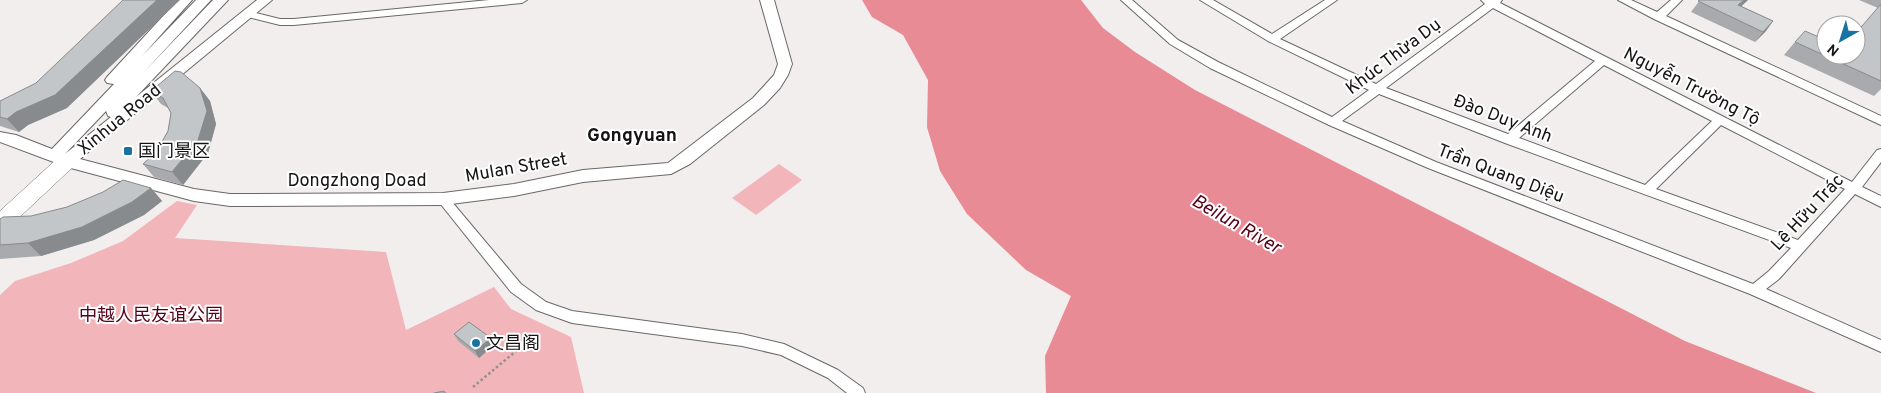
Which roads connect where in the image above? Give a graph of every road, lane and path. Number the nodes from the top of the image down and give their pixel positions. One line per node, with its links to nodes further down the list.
1 (185, 0): 24 (street)
2 (204, 0): 24 (street)
3 (221, 0): 24 (street)
4 (265, 0): 13 (street, Xinhua Road)
5 (522, 0): 13 (street)
6 (767, 0): 27 (street, Mulan Street)
7 (1126, 0): 20 (street, Trần Quang Diệu)
8 (1205, 0): 15 (street, Đào Duy Anh)
9 (1332, 0): 15 (street)
10 (1623, 0): 14 (street)
11 (1677, 0): 14 (street)
12 (1492, 1): 16 (street, Nguyễn Trường Tộ); 17 (street, Khúc Thừa Dụ)
13 (248, 14): 24 (street, Xinhua Road)
14 (1658, 17): 19 (street)
15 (1272, 39): 17 (street, Đào Duy Anh)
16 (1603, 60): 18 (street, Nguyễn Trường Tộ); 22 (street)
17 (1377, 89): 20 (street, Khúc Thừa Dụ); 22 (street, Đào Duy Anh)
18 (1720, 120): 25 (street, Nguyễn Trường Tộ); 26 (street)
19 (1881, 121)
20 (1333, 122): 32 (street, Trần Quang Diệu)
21 (0, 137): 24 (street, Dongzhong Doad)
22 (1509, 140): 26 (street, Đào Duy Anh)
23 (1881, 153): 25 (street, Lê Hữu Trác)
24 (60, 158): 27 (street, Dongzhong Doad); 29 (main road, Xinhua Road); 30 (main road, Xinhua Road)
25 (1854, 188): 28 (street, Nguyễn Trường Tộ); 31 (street, Lê Hữu Trác)
26 (1647, 191): 31 (street, Đào Duy Anh)
27 (443, 199): 36 (street, Dongzhong Doad)
28 (1881, 202)
29 (0, 205)
30 (0, 222)
31 (1799, 246): 32 (street, Lê Hữu Trác)
32 (1755, 290): 34 (street, Trần Quang Diệu)
33 (528, 341): 35 (path)
34 (1881, 346)
35 (473, 387)
36 (858, 393)

